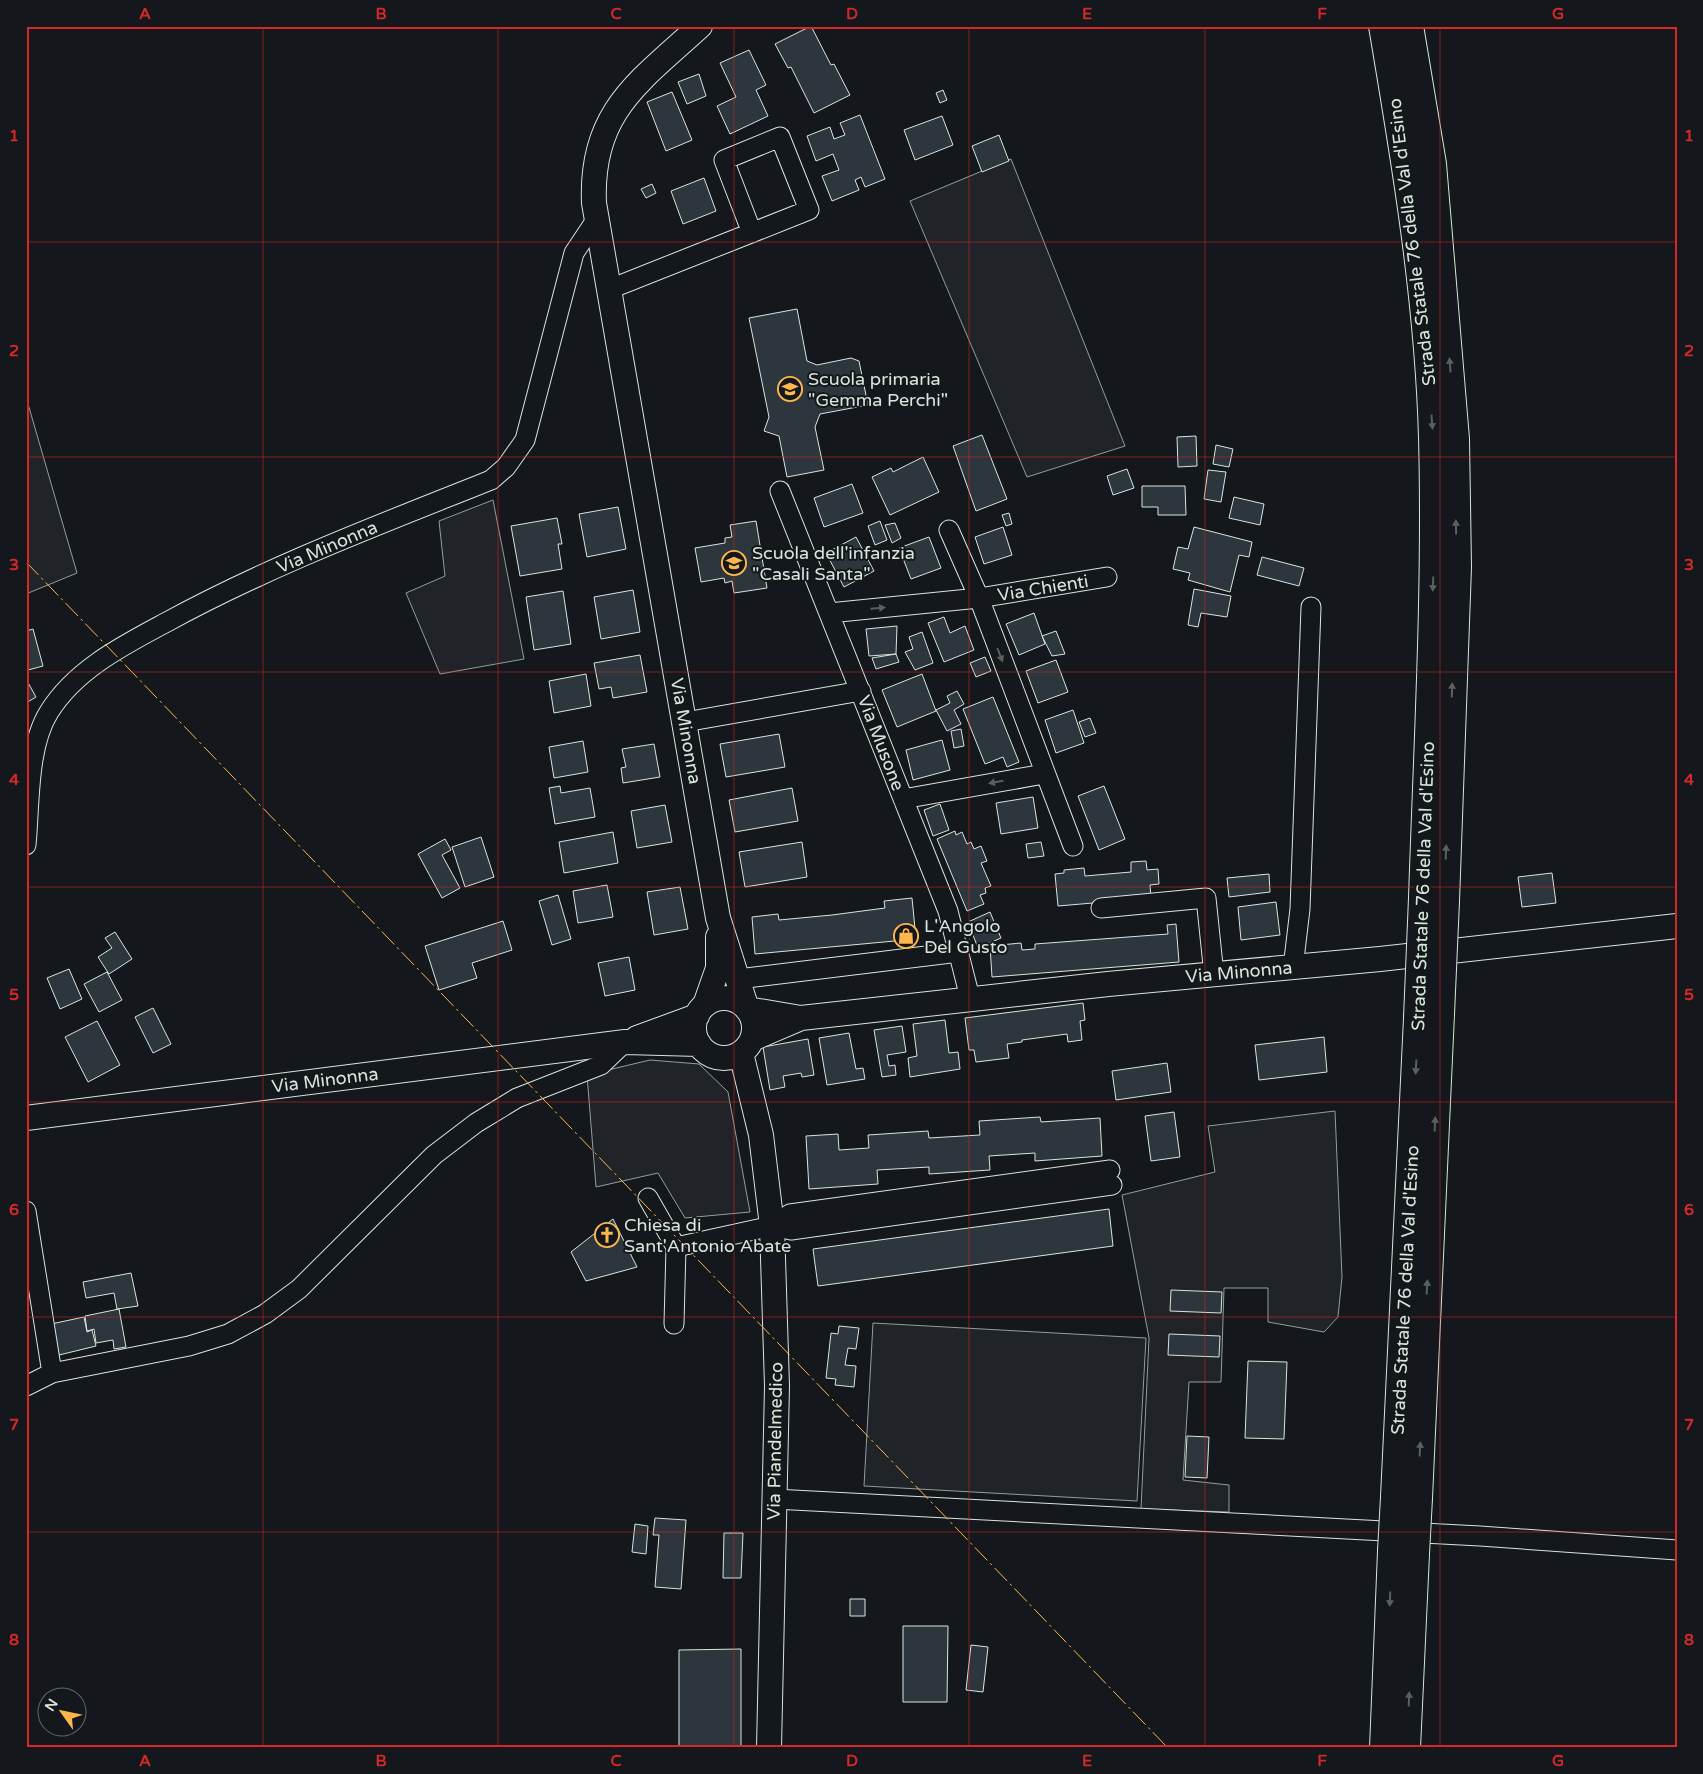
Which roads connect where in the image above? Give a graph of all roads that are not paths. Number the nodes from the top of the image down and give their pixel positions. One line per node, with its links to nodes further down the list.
1 (700, 26): 5 (main road, Via Minonna)
2 (1368, 26): 8 (highway)
3 (1383, 26): 8 (highway, Strada Statale 76 della Val d'Esino)
4 (1409, 26): 21 (highway, Strada Statale 76 della Val d'Esino, one-way to 4)
5 (596, 220): 7 (main road, Via Minonna); 19 (street, Via Minonna)
6 (752, 233): 6 (street); 7 (street)
7 (610, 289): 16 (main road, Via Minonna)
8 (1424, 312): 21 (highway, Strada Statale 76 della Val d'Esino, one-way to 21)
9 (780, 492): 14 (street, Via Musone)
10 (949, 530): 12 (street)
11 (1108, 577): 12 (street, Via Chienti)
12 (979, 598): 14 (street, Via Chienti, one-way to 12); 17 (street, one-way to 17)
13 (1311, 607): 26 (street)
14 (829, 613): 15 (street, Via Musone)
15 (861, 691): 16 (street); 18 (street, Via Musone)
16 (685, 722): 23 (main road, Via Minonna)
17 (1044, 774): 18 (street, one-way to 18); 20 (street)
18 (903, 799): 25 (street, Via Musone)
19 (26, 845)
20 (1073, 846)
21 (1434, 900): 48 (highway, Strada Statale 76 della Val d'Esino, bridge)
22 (1101, 908): 27 (street)
23 (718, 918): 28 (main road, Via Minonna); 31 (main road, Via Minonna)
24 (1677, 926): 26 (main road, Via Minonna)
25 (959, 952): 28 (street); 29 (street, Via Musone)
26 (1293, 968): 27 (main road, Via Minonna)
27 (1214, 974): 29 (main road, Via Minonna)
28 (738, 979): 30 (main road, Via Minonna)
29 (970, 998): 32 (main road, Via Minonna)
30 (747, 1009): 31 (main road, Via Minonna); 32 (main road, Via Minonna); 34 (main road, Via Minonna)
31 (701, 1011): 33 (main road, Via Minonna); 35 (main road, Via Minonna)
32 (801, 1018): 34 (main road, Via Minonna)
33 (624, 1042): 35 (main road, Via Minonna); 36 (main road, Via Minonna); 44 (street)
34 (746, 1046): 35 (main road, Via Minonna); 37 (main road, Via Piandelmedico)
35 (708, 1051): 37 (main road, Via Piandelmedico)
36 (26, 1118)
37 (761, 1136): 41 (main road, Via Piandelmedico)
38 (1111, 1178): 41 (street)
39 (648, 1198): 42 (street)
40 (26, 1211): 44 (street)
41 (772, 1226): 42 (street); 46 (main road, Via Piandelmedico)
42 (676, 1248): 43 (street)
43 (674, 1324)
44 (52, 1373): 45 (street)
45 (26, 1386)
46 (774, 1499): 47 (street); 49 (main road, Via Piandelmedico)
47 (1677, 1550)
48 (1404, 1553): 50 (highway, Strada Statale 76 della Val d'Esino, one-way to 50); 51 (highway, Strada Statale 76 della Val d'Esino, one-way to 48)
49 (769, 1748)
50 (1384, 1748)
51 (1406, 1748)

